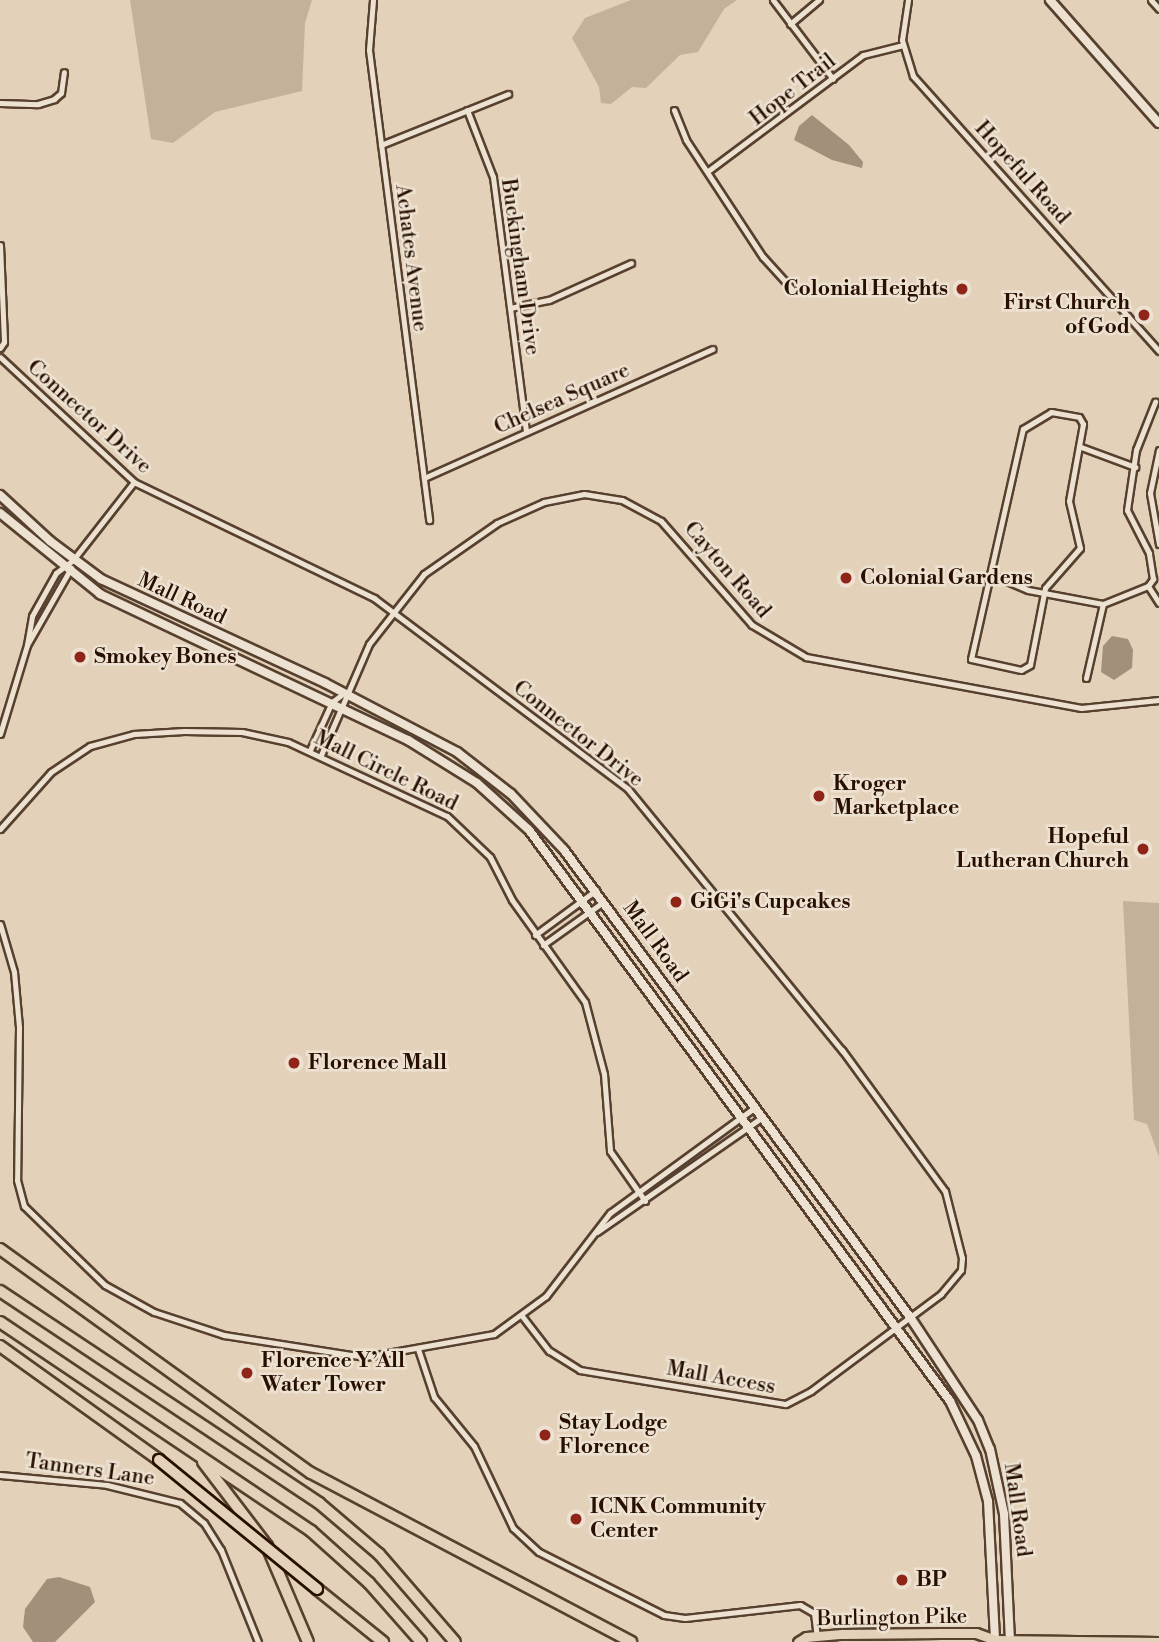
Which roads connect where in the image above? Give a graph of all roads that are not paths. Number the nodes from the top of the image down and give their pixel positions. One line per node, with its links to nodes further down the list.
1 (373, 0): 17 (street, Achates Avenue)
2 (774, 0): 8 (street)
3 (820, 0): 8 (street)
4 (908, 0): 9 (street)
5 (1050, 0): 16 (main road)
6 (1151, 0): 7 (street)
7 (1159, 9)
8 (790, 24): 11 (street)
9 (902, 45): 11 (street, Hope Trail); 25 (street, Hopeful Road)
10 (64, 72): 13 (street)
11 (833, 79): 18 (street, Hope Trail)
12 (508, 94): 14 (street)
13 (0, 103)
14 (467, 110): 17 (street); 22 (street, Buckingham Drive)
15 (674, 110): 18 (street)
16 (1159, 123)
17 (381, 145): 32 (street, Achates Avenue)
18 (708, 171): 21 (street)
19 (0, 245): 23 (street)
20 (631, 263): 22 (street)
21 (792, 289)
22 (510, 308): 28 (street, Buckingham Drive)
23 (0, 348)
24 (712, 349): 28 (street, Chelsea Square)
25 (1159, 351)
26 (0, 357): 33 (street, Connector Drive)
27 (1155, 402): 31 (street)
28 (526, 432): 32 (street, Chelsea Square)
29 (1081, 447): 31 (street); 41 (street); 43 (street)
30 (1159, 450): 37 (street)
31 (1135, 467): 42 (street)
32 (424, 478): 36 (street, Achates Avenue)
33 (134, 482): 38 (street); 46 (street, Connector Drive)
34 (0, 495): 38 (main road, Mall Road)
35 (0, 513): 39 (main road, Mall Road)
36 (429, 520)
37 (1159, 544)
38 (73, 560): 39 (street); 40 (street); 49 (main road, Mall Road)
39 (61, 567): 40 (main road, Mall Road); 47 (street)
40 (70, 573): 47 (street); 51 (main road, Mall Road)
41 (990, 574): 43 (street); 43 (street)
42 (1148, 586): 44 (street); 45 (street)
43 (1045, 594): 45 (street)
44 (1159, 603)
45 (1103, 604): 48 (street)
46 (391, 610): 49 (street, Cayton Road); 50 (street, Cayton Road); 74 (street, Connector Drive)
47 (27, 645): 53 (street)
48 (1086, 678)
49 (344, 693): 51 (street); 52 (street); 57 (main road, Mall Road)
50 (1159, 700)
51 (332, 702): 52 (main road, Mall Road); 54 (street)
52 (343, 708): 55 (street); 58 (main road, Mall Road)
53 (0, 734)
54 (310, 750): 55 (street, Mall Circle Road); 56 (street, Mall Circle Road)
55 (321, 755): 62 (street, Mall Circle Road)
56 (0, 829)
57 (596, 890): 58 (street); 59 (main road, Mall Road)
58 (584, 899): 60 (main road, Mall Road); 62 (street)
59 (604, 901): 60 (street); 64 (main road, Mall Road)
60 (591, 910): 63 (street); 65 (main road, Mall Road)
61 (0, 924): 78 (street)
62 (535, 935): 63 (street, Mall Circle Road)
63 (543, 945): 68 (street, Mall Circle Road)
64 (754, 1108): 65 (street); 66 (main road, Mall Road)
65 (742, 1116): 67 (main road, Mall Road); 68 (street)
66 (761, 1118): 67 (street); 74 (main road, Mall Road)
67 (750, 1126): 69 (street); 76 (main road, Mall Road)
68 (638, 1192): 69 (street, Mall Circle Road); 70 (street)
69 (645, 1201): 70 (street)
70 (594, 1233): 73 (street)
71 (0, 1249): 89 (highway)
72 (0, 1291): 88 (highway)
73 (522, 1316): 76 (street, Mall Access); 78 (street)
74 (910, 1317): 76 (street, Mall Access); 83 (main road, Mall Road)
75 (0, 1322): 79 (highway)
76 (898, 1326): 82 (main road, Mall Road)
77 (0, 1346): 86 (highway, bridge)
78 (418, 1349): 81 (street)
79 (194, 1451): 85 (highway); 87 (highway)
80 (0, 1475): 84 (street, Tanners Lane)
81 (817, 1636): 82 (main road, Burlington Pike); 90 (main road, Burlington Pike)
82 (988, 1641): 83 (main road, Burlington Pike)
83 (1010, 1641): 91 (main road, Burlington Pike)
84 (258, 1642)
85 (308, 1642)
86 (383, 1642)
87 (421, 1642)
88 (455, 1642)
89 (631, 1642)
90 (798, 1642)
91 (1159, 1642)

